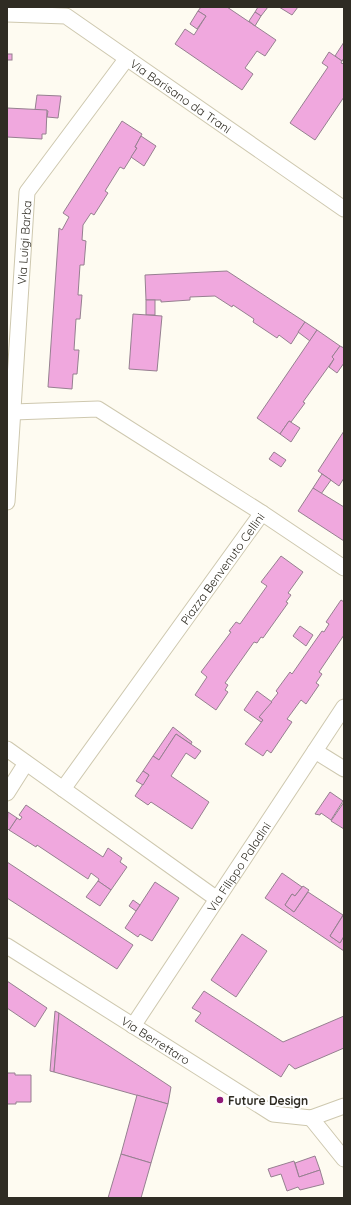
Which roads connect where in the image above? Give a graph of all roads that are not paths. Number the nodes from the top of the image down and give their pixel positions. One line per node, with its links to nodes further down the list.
1 (66, 11): 2 (street, Via Barisano da Trani); 3 (street, Via Barisano da Trani)
2 (7, 14)
3 (127, 58): 4 (street, Via Barisano da Trani); 5 (street, Via Luigi Barba)
4 (344, 209)
5 (13, 412): 6 (street); 7 (street, Piazza Benvenuto Cellini)
6 (7, 502)
7 (262, 513): 8 (street); 14 (street, Piazza Benvenuto Cellini)
8 (344, 568)
9 (344, 707): 11 (street, Via Filippo Paladini)
10 (7, 749): 12 (street)
11 (315, 750): 13 (street); 16 (street, Via Filippo Paladini)
12 (26, 763): 14 (street); 15 (street)
13 (344, 769)
14 (63, 789): 16 (street)
15 (7, 792)
16 (217, 899): 18 (street, Via Filippo Paladini)
17 (7, 946): 18 (street, Via Berrettaro)
18 (133, 1026): 20 (street, Via Berrettaro)
19 (344, 1106): 20 (street)
20 (311, 1118): 21 (street)
21 (344, 1159)

